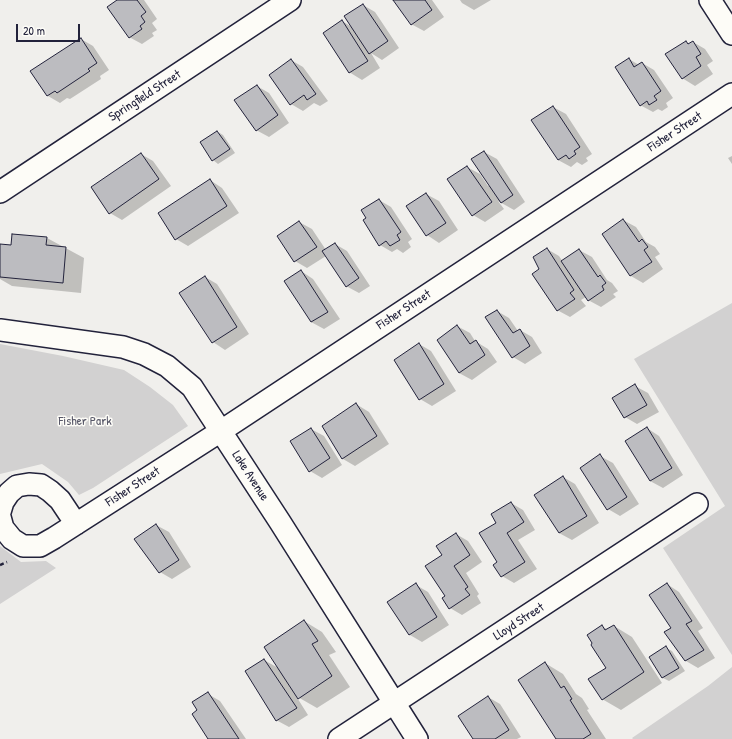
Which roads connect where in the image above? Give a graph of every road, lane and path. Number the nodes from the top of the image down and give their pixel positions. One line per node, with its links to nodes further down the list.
1 (290, 0): 5 (street, Springfield Street)
2 (710, 0): 3 (street)
3 (732, 34)
4 (732, 94): 7 (street, Fisher Street)
5 (0, 192)
6 (0, 330): 7 (street, Lake Avenue)
7 (221, 431): 11 (street, Fisher Street); 12 (street, Lake Avenue)
8 (697, 504): 12 (street, Lloyd Street)
9 (0, 512): 11 (street)
10 (0, 517): 11 (street, Fisher Street)
11 (76, 524)
12 (394, 704): 13 (street, Lloyd Street); 14 (street, Lake Avenue)
13 (339, 739)
14 (417, 739)

